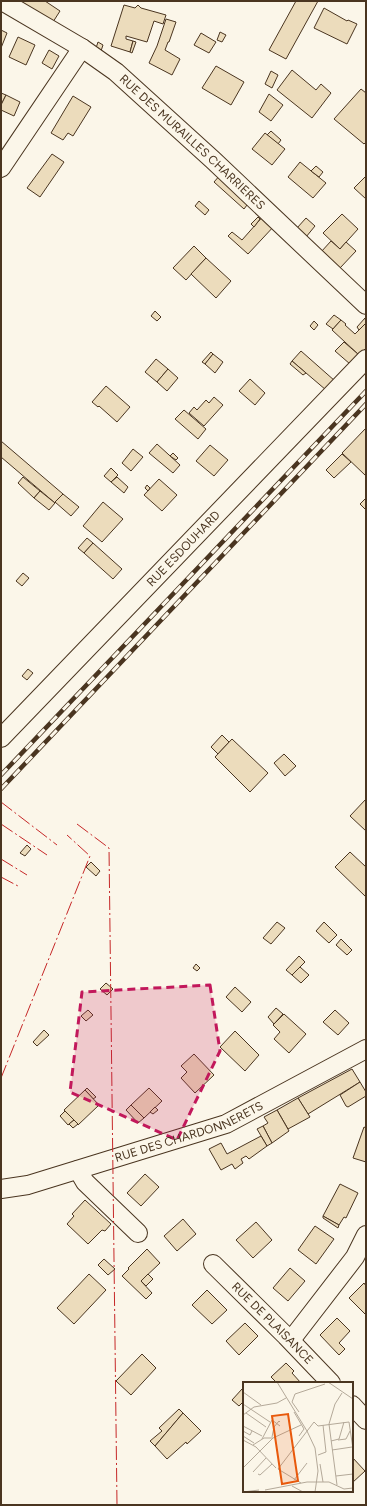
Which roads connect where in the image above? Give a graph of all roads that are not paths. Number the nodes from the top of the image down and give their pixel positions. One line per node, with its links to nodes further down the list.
1 (2, 1): 2 (street, RUE DES MURAILLES CHARRIERES)
2 (82, 48): 3 (street); 4 (street, RUE DES MURAILLES CHARRIERES)
3 (1, 168)
4 (366, 305)
5 (366, 359): 6 (street, RUE ESDOUHARD)
6 (1, 738)
7 (366, 1049): 8 (street, RUE DES CHARDONNERETS)
8 (78, 1170): 9 (street, RUE DES CHARDONNERETS); 10 (street)
9 (1, 1189)
10 (138, 1233)
11 (366, 1235): 13 (street)
12 (214, 1264): 13 (street, RUE DE PLAISANCE)
13 (290, 1340): 14 (street, RUE DE PLAISANCE)
14 (330, 1382)
15 (353, 1406): 16 (street)
16 (366, 1420)

